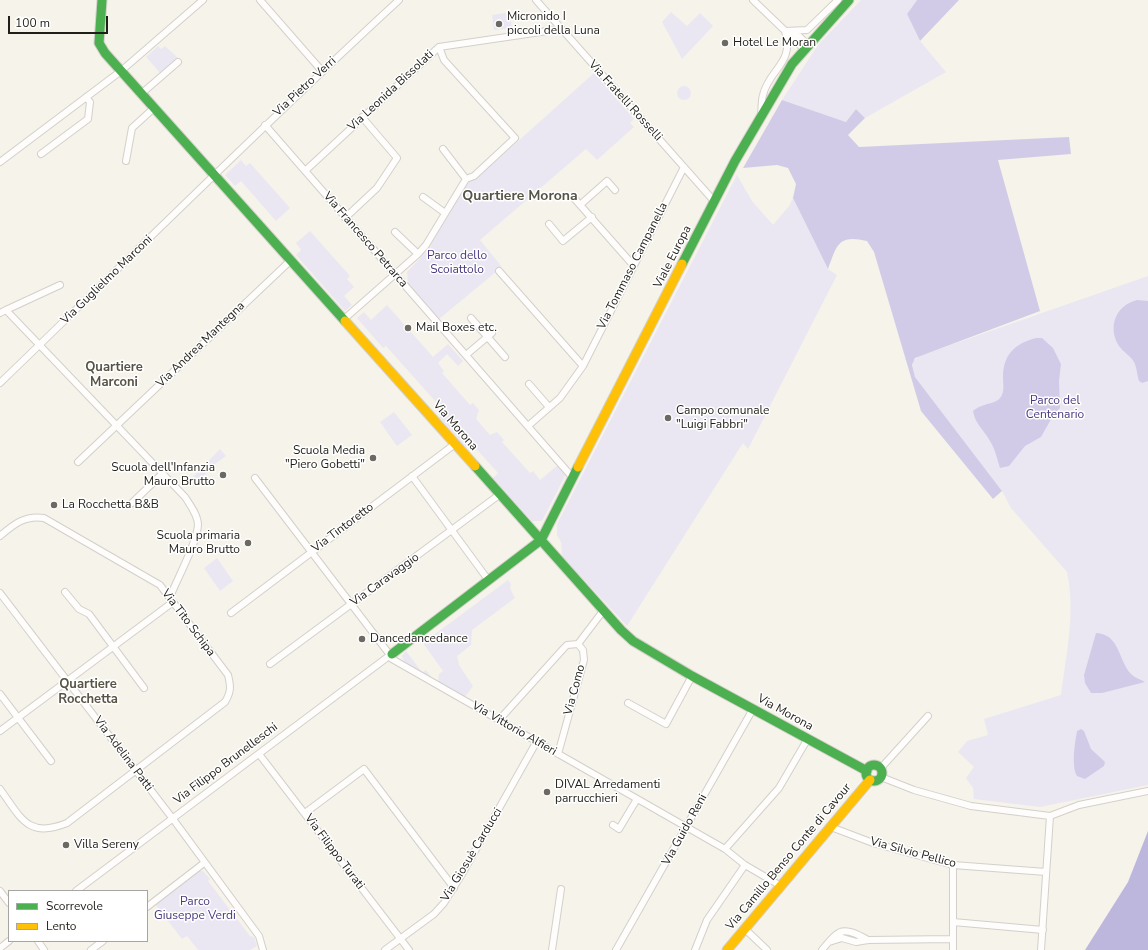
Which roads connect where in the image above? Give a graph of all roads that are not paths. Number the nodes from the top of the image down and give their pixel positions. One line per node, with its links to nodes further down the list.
1 (102, 0): 14 (main road, Via Morona)
2 (204, 0): 14 (street)
3 (260, 0): 15 (street)
4 (398, 0): 15 (street, Via Pietro Verri)
5 (536, 0): 9 (street, Via Fratelli Rosselli)
6 (838, 0): 10 (street)
7 (849, 0): 12 (main road, Viale Europa)
8 (756, 1): 10 (street)
9 (561, 29): 11 (street, Via Leonida Bissolati); 26 (street, Via Fratelli Rosselli)
10 (784, 31): 12 (street); 19 (street)
11 (439, 46): 20 (street, Via Leonida Bissolati); 29 (street)
12 (806, 47): 19 (main road, Viale Europa)
13 (178, 62): 16 (street)
14 (120, 71): 16 (main road, Via Morona); 17 (street)
15 (322, 71): 21 (street, Via Pietro Verri)
16 (142, 94): 18 (main road, Via Morona)
17 (86, 97): 23 (street); 25 (street)
18 (154, 108): 24 (street); 28 (main road, Via Morona)
19 (761, 115): 33 (main road, Viale Europa)
20 (362, 117): 27 (street, Via Leonida Bissolati); 37 (street)
21 (265, 125): 27 (street, Via Francesco Petrarca); 28 (street, Via Pietro Verri)
22 (443, 149): 29 (street)
23 (41, 154)
24 (126, 161)
25 (0, 162)
26 (684, 167): 33 (street, Via Fratelli Rosselli); 42 (street, Via Tommaso Campanella)
27 (305, 171): 37 (street, Via Francesco Petrarca)
28 (215, 176): 41 (main road, Via Morona); 50 (street, Via Guglielmo Marconi)
29 (466, 179): 35 (street)
30 (615, 190): 34 (street)
31 (424, 197): 35 (street)
32 (573, 197): 34 (street)
33 (714, 202): 64 (main road, Viale Europa)
34 (580, 205): 36 (street)
35 (445, 213): 40 (street)
36 (592, 217): 38 (street); 42 (street)
37 (346, 218): 44 (street, Via Francesco Petrarca)
38 (549, 224)
39 (395, 232): 40 (street)
40 (418, 254): 44 (street)
41 (290, 261): 48 (main road, Via Morona); 57 (street, Via Andrea Mantegna)
42 (633, 265): 53 (street, Via Tommaso Campanella)
43 (499, 270): 53 (street)
44 (396, 275): 48 (street); 51 (street, Via Francesco Petrarca)
45 (60, 286): 46 (street)
46 (3, 311): 50 (street)
47 (470, 318): 49 (street)
48 (343, 320): 59 (main road, Via Morona)
49 (490, 335): 51 (street); 52 (street)
50 (39, 346): 54 (street, Via Guglielmo Marconi); 57 (street)
51 (466, 356): 58 (street, Via Francesco Petrarca)
52 (505, 357)
53 (583, 366): 56 (street, Via Tommaso Campanella)
54 (0, 383)
55 (530, 384): 56 (street)
56 (549, 408): 58 (street, Via Tommaso Campanella)
57 (116, 426): 60 (street, Via Andrea Mantegna); 61 (street)
58 (528, 426): 64 (street, Via Francesco Petrarca)
59 (455, 444): 62 (street, Via Tintoretto); 65 (main road, Via Morona)
60 (78, 462)
61 (162, 474): 66 (street); 74 (street)
62 (412, 476): 67 (street); 70 (street, Via Tintoretto)
63 (255, 478): 70 (street)
64 (573, 478): 69 (main road, Viale Europa)
65 (499, 495): 67 (street, Via Caravaggio); 69 (main road, Via Morona)
66 (132, 503)
67 (451, 531): 71 (street); 75 (street, Via Caravaggio)
68 (0, 536): 74 (street, Via Tito Schipa)
69 (541, 540): 71 (main road, Via Filippo Brunelleschi); 76 (main road, Via Morona)
70 (312, 552): 75 (street); 77 (street, Via Tintoretto)
71 (489, 581): 80 (main road, Via Filippo Brunelleschi)
72 (66, 592): 79 (street)
73 (0, 593): 83 (street, Via Adelina Patti)
74 (171, 599): 79 (street); 97 (street, Via Tito Schipa)
75 (351, 604): 80 (street); 81 (street, Via Caravaggio)
76 (603, 611): 78 (street); 82 (main road, Via Morona)
77 (232, 613)
78 (578, 644): 90 (street); 95 (street, Via Como)
79 (114, 646): 83 (street); 84 (street)
80 (391, 656): 90 (street, Via Vittorio Alfieri); 94 (street, Via Filippo Brunelleschi)
81 (270, 664)
82 (692, 676): 86 (street); 87 (main road, Via Morona)
83 (67, 681): 89 (street); 97 (street, Via Adelina Patti)
84 (144, 688)
85 (0, 694): 89 (street)
86 (628, 703)
87 (753, 709): 92 (main road, Via Morona); 108 (street, Via Guido Reni)
88 (928, 716): 99 (street)
89 (18, 718): 91 (street); 96 (street)
90 (499, 720): 93 (street, Via Vittorio Alfieri)
91 (0, 732)
92 (807, 740): 98 (main road, Via Morona); 110 (street)
93 (536, 741): 95 (street, Via Vittorio Alfieri); 116 (street, Via Giosuè Carducci)
94 (259, 754): 104 (street, Via Filippo Turati); 106 (street, Via Filippo Brunelleschi)
95 (558, 754): 103 (street, Via Vittorio Alfieri)
96 (51, 761)
97 (135, 770): 101 (street, Via Tito Schipa); 106 (street, Via Adelina Patti)
98 (867, 771): 99 (main road); 100 (main road)
99 (880, 773): 100 (main road); 105 (street)
100 (870, 780): 109 (main road, Via Camillo Benso Conte di Cavour)
101 (0, 789)
102 (1148, 791): 105 (street)
103 (637, 799): 107 (street); 108 (street, Via Vittorio Alfieri)
104 (305, 813): 116 (street); 125 (street, Via Filippo Turati)
105 (1050, 816): 114 (street)
106 (173, 819): 111 (street, Via Adelina Patti); 119 (street, Via Filippo Brunelleschi)
107 (613, 825)
108 (686, 826): 110 (street, Via Vittorio Alfieri); 135 (street, Via Guido Reni)
109 (831, 827): 113 (street, Via Silvio Pellico); 115 (main road, Via Camillo Benso Conte di Cavour)
110 (725, 849): 112 (street, Via Vittorio Alfieri)
111 (204, 863): 121 (street); 131 (street, Via Adelina Patti)
112 (745, 865): 115 (street, Via Vittorio Alfieri); 136 (street)
113 (953, 866): 114 (street, Via Silvio Pellico); 122 (street)
114 (1046, 872): 124 (street)
115 (781, 886): 123 (main road, Via Camillo Benso Conte di Cavour)
116 (454, 888): 125 (street, Via Giosuè Carducci)
117 (561, 889): 134 (street)
118 (0, 890): 120 (street)
119 (77, 890)
120 (8, 901)
121 (148, 906)
122 (953, 922): 124 (street); 126 (street)
123 (744, 930): 137 (main road, Via Camillo Benso Conte di Cavour); 138 (street)
124 (1043, 930): 141 (street)
125 (401, 939): 132 (street, Via Giosuè Carducci); 133 (street, Via Filippo Turati)
126 (953, 939): 139 (street); 140 (street)
127 (8, 942): 129 (street)
128 (102, 942): 130 (street)
129 (0, 948)
130 (91, 950)
131 (263, 950)
132 (385, 950)
133 (409, 950)
134 (552, 950)
135 (616, 950)
136 (694, 950)
137 (727, 950)
138 (766, 950)
139 (822, 950)
140 (953, 950)
141 (1041, 950)

